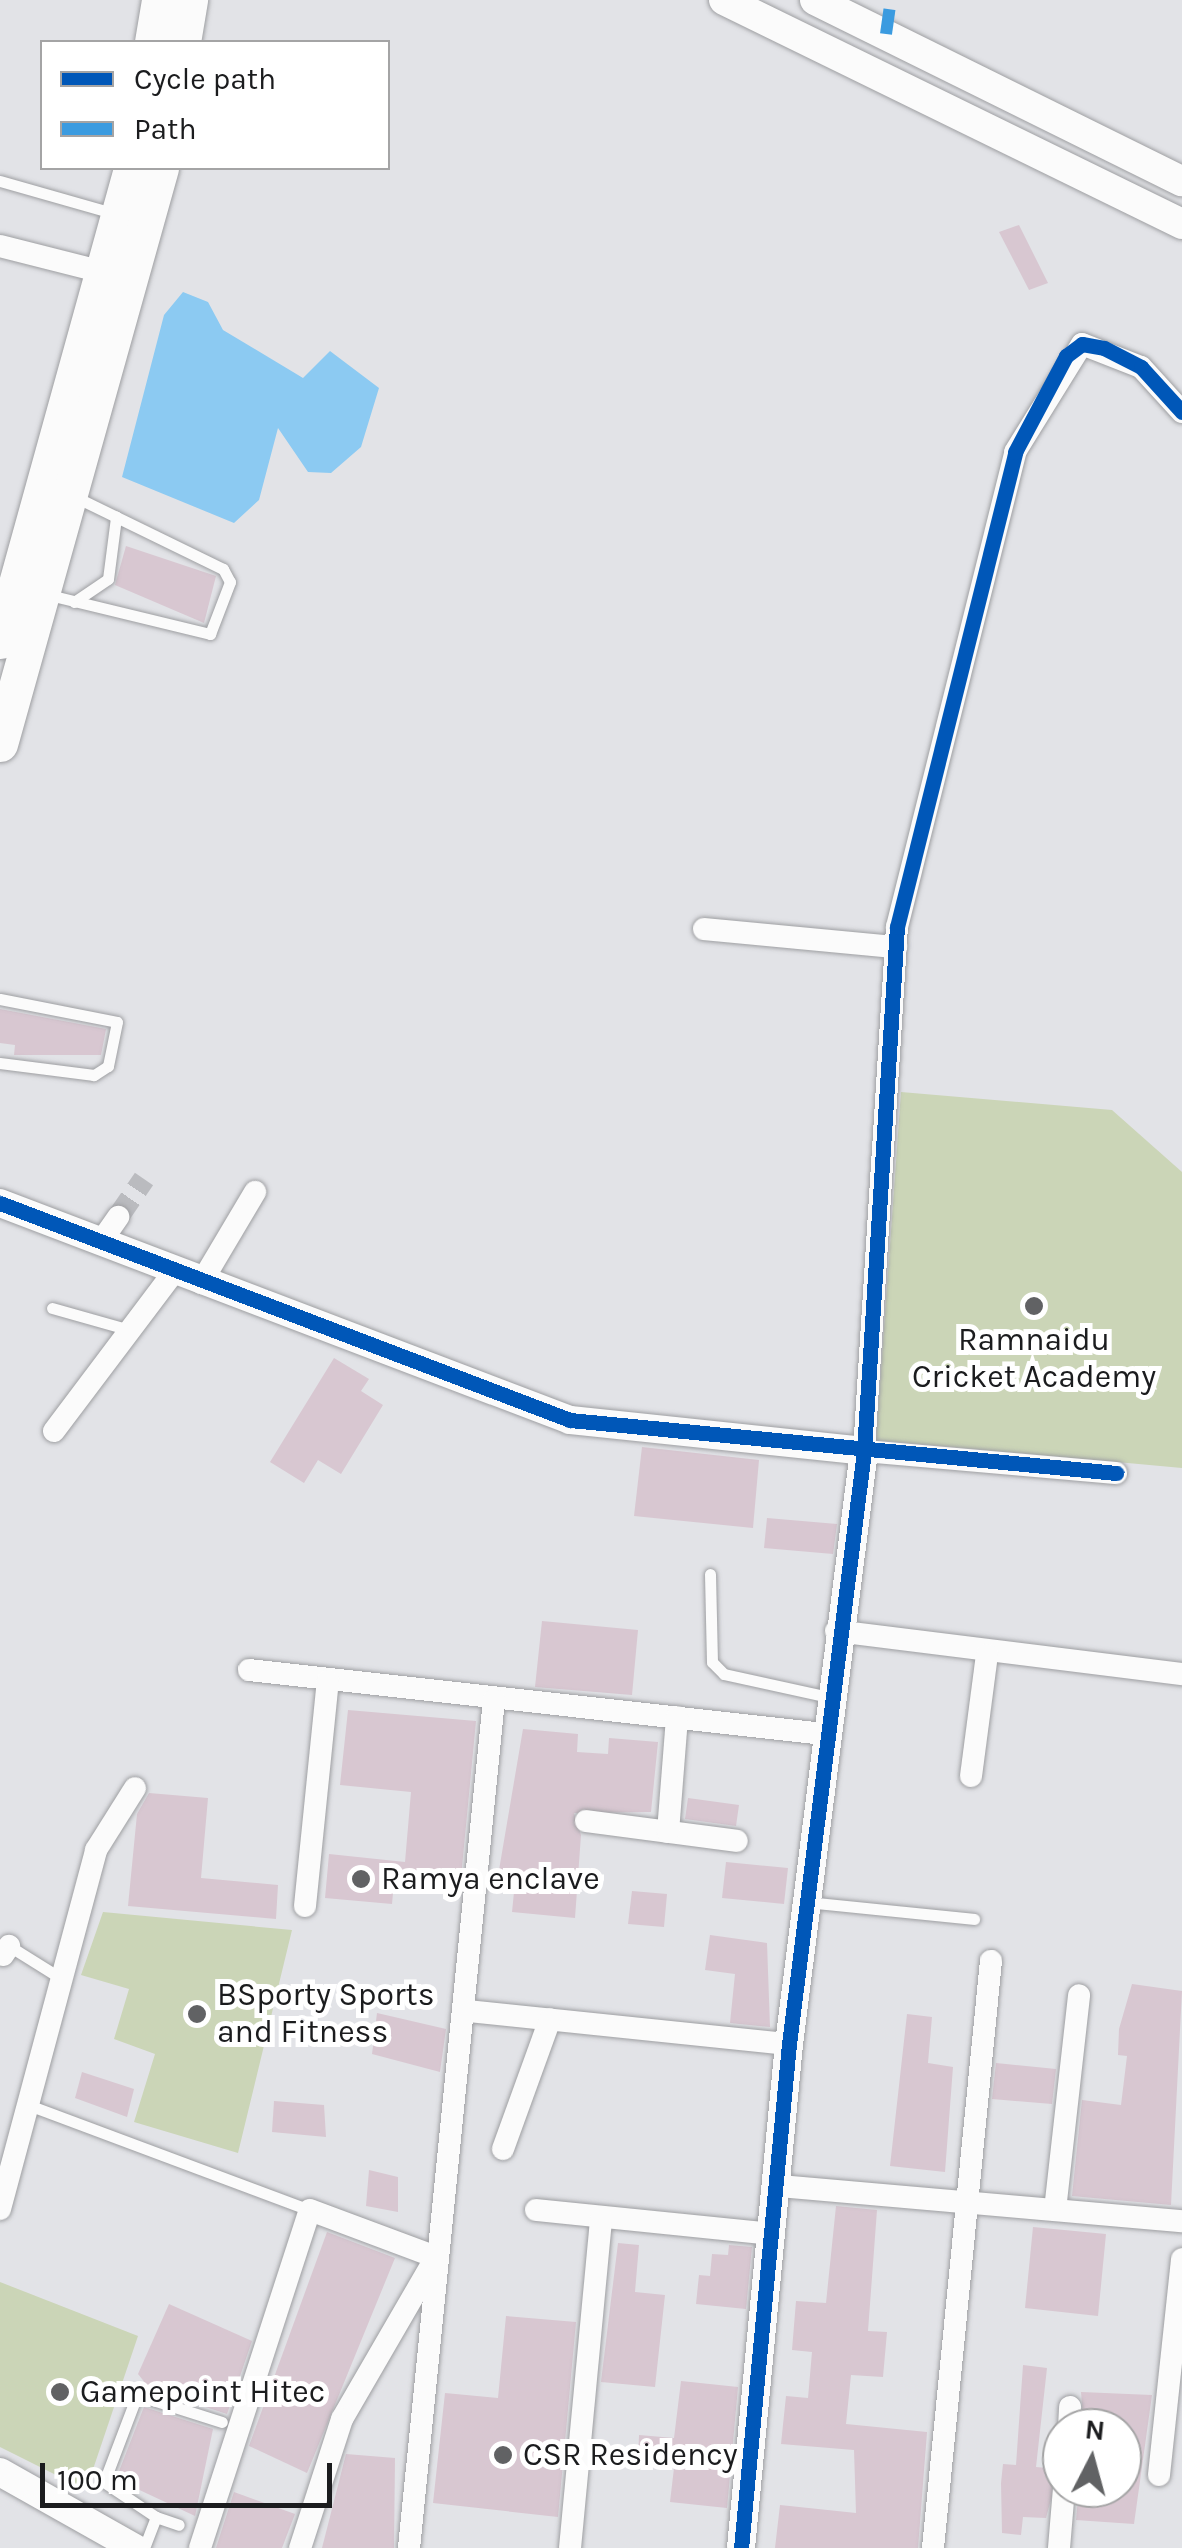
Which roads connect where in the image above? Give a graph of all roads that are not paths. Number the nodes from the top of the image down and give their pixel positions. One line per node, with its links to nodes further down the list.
1 (159, 0): 6 (main road)
2 (190, 0): 7 (main road)
3 (200, 0): 8 (main road)
4 (724, 0): 14 (main road)
5 (815, 0): 12 (main road)
6 (152, 40)
7 (185, 40)
8 (186, 40)
9 (131, 170): 13 (main road)
10 (159, 170): 18 (main road)
11 (0, 181): 13 (lane)
12 (1182, 181)
13 (121, 215): 16 (main road)
14 (1182, 224)
15 (0, 246): 16 (street)
16 (107, 273): 21 (main road)
17 (1182, 412): 25 (street)
18 (72, 496): 19 (lane); 20 (main road)
19 (116, 517): 20 (lane); 20 (lane)
20 (59, 598): 23 (main road)
21 (5, 604): 22 (main road)
22 (0, 641)
23 (0, 744)
24 (704, 929): 25 (street)
25 (896, 948): 37 (street)
26 (0, 999): 27 (lane)
27 (0, 1063)
28 (255, 1192): 33 (street)
29 (0, 1203): 31 (street)
30 (118, 1217): 31 (street)
31 (100, 1243): 32 (street)
32 (173, 1272): 33 (street); 35 (street)
33 (201, 1283): 37 (street)
34 (52, 1308): 35 (lane)
35 (130, 1330): 36 (street)
36 (54, 1431)
37 (864, 1451): 38 (street); 40 (street)
38 (1116, 1472)
39 (710, 1574): 45 (lane)
40 (836, 1631): 41 (street); 45 (street)
41 (987, 1655): 43 (street); 49 (street)
42 (249, 1670): 44 (street)
43 (1182, 1674)
44 (328, 1681): 46 (street); 55 (street)
45 (828, 1697): 48 (street)
46 (494, 1700): 47 (street); 61 (street)
47 (677, 1717): 48 (street); 52 (street)
48 (824, 1734): 54 (street)
49 (971, 1776)
50 (136, 1788): 59 (street)
51 (586, 1821): 52 (street)
52 (668, 1832): 53 (street)
53 (738, 1841)
54 (807, 1902): 56 (lane); 63 (street)
55 (306, 1906)
56 (974, 1919)
57 (3, 1950): 59 (lane)
58 (991, 1961): 67 (street)
59 (62, 1979): 64 (street)
60 (1079, 1995): 71 (street)
61 (468, 2011): 62 (street); 75 (street)
62 (550, 2019): 63 (street); 65 (street)
63 (790, 2044): 66 (street)
64 (34, 2108): 68 (street); 69 (lane)
65 (503, 2149)
66 (779, 2186): 67 (street); 74 (street)
67 (966, 2201): 71 (street); 90 (street)
68 (1, 2204)
69 (310, 2210): 75 (street); 85 (street)
70 (536, 2210): 72 (street)
71 (1055, 2210): 73 (street)
72 (602, 2217): 74 (street); 88 (street)
73 (1182, 2221)
74 (774, 2234): 89 (street)
75 (436, 2257): 86 (street); 87 (street)
76 (1182, 2260): 79 (street)
77 (222, 2422): 81 (lane)
78 (0, 2472): 83 (street)
79 (1158, 2475)
80 (1062, 2508): 91 (street)
81 (156, 2517): 82 (lane); 84 (lane)
82 (179, 2525)
83 (135, 2548)
84 (144, 2548)
85 (200, 2548)
86 (300, 2548)
87 (409, 2548)
88 (570, 2548)
89 (741, 2548)
90 (933, 2548)
91 (1059, 2548)

